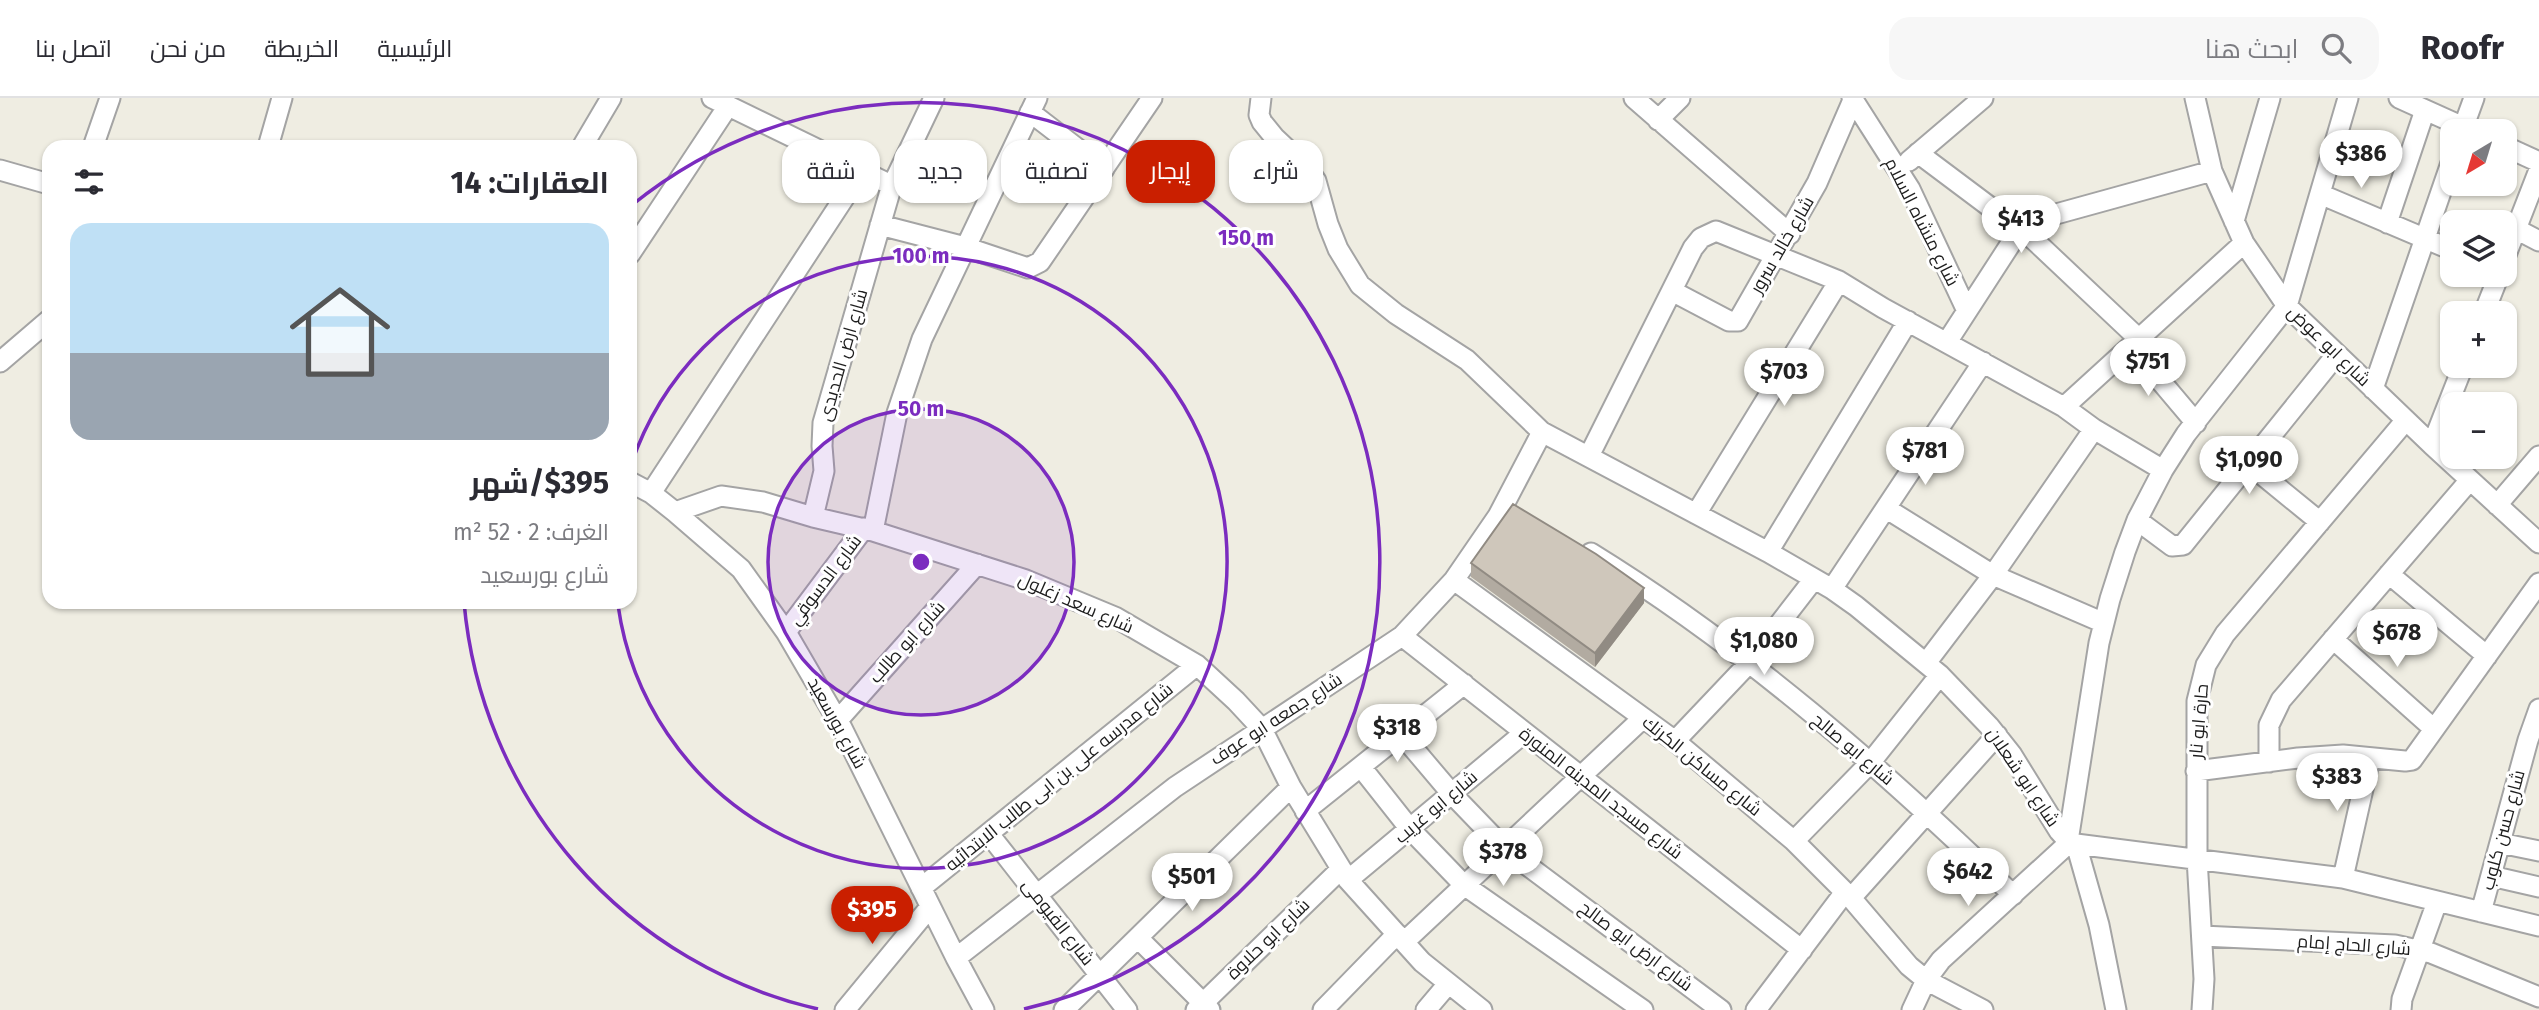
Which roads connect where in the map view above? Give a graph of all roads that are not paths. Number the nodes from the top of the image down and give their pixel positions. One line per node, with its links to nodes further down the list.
1 (110, 98): 22 (street)
2 (282, 98): 23 (street)
3 (611, 98): 24 (street)
4 (934, 98): 37 (street, شارع ارض الحديدى)
5 (1152, 98): 29 (street)
6 (1261, 98): 74 (street, شارع ابو شعلان)
7 (1634, 98): 21 (street)
8 (1680, 98): 21 (street)
9 (1983, 98): 28 (street)
10 (2195, 98): 34 (street, شارع ابو عوض)
11 (2270, 98): 43 (street)
12 (2348, 98): 39 (street)
13 (2399, 98): 18 (street)
14 (2474, 98): 20 (street)
15 (1857, 101): 32 (street, شارع منشاه السلام); 49 (street, شارع خالد سرور)
16 (720, 102): 25 (street); 52 (street)
17 (1033, 105): 26 (street); 55 (street)
18 (2425, 110): 19 (street); 44 (street)
19 (2443, 119)
20 (2469, 119)
21 (1658, 120): 49 (street)
22 (95, 140)
23 (270, 140)
24 (586, 140)
25 (797, 140)
26 (1072, 140)
27 (2517, 152): 30 (street)
28 (1918, 153): 32 (street); 47 (street)
29 (1112, 157)
30 (2539, 162)
31 (0, 170): 36 (street)
32 (1899, 170): 60 (street, شارع منشاه السلام)
33 (2539, 170): 38 (street)
34 (2212, 171): 43 (street, شارع ابو عوض); 47 (street)
35 (880, 180): 37 (street)
36 (42, 182)
37 (891, 188): 45 (street, شارع ارض الحديدى)
38 (2535, 191): 46 (street)
39 (2320, 194): 44 (street); 59 (street)
40 (2440, 195): 50 (street)
41 (841, 203): 82 (street)
42 (1081, 203): 55 (street)
43 (2234, 221): 53 (street, شارع ابو عوض)
44 (2387, 223): 50 (street)
45 (880, 225): 55 (street); 87 (street, شارع ارض الحديدى)
46 (2517, 227)
47 (2021, 229): 60 (street); 64 (street)
48 (2517, 230): 51 (street)
49 (1790, 234): 56 (street, شارع خالد سرور)
50 (2425, 239): 54 (street); 69 (street)
51 (2539, 241)
52 (637, 242)
53 (2244, 243): 59 (street, شارع ابو عوض); 64 (street)
54 (2440, 245)
55 (965, 247): 90 (street)
56 (1777, 256): 57 (street); 58 (street); 58 (street, شارع خالد سرور)
57 (1839, 281): 61 (street); 86 (street)
58 (1672, 291): 76 (street)
59 (2287, 306): 65 (street, شارع ابو عوض); 72 (street)
60 (1967, 311): 63 (street)
61 (1908, 321): 63 (street); 93 (street)
62 (42, 326): 66 (street)
63 (1947, 342): 67 (street)
64 (2135, 343): 70 (street); 72 (street)
65 (2337, 354): 69 (street, شارع ابو عوض); 78 (street)
66 (0, 362)
67 (1983, 362): 70 (street); 84 (street)
68 (2458, 378): 75 (street)
69 (2373, 389): 71 (street, شارع ابو عوض)
70 (2064, 407): 73 (street)
71 (2406, 420): 75 (street, شارع ابو عوض); 89 (street, حارة ابو نار)
72 (2196, 423): 79 (street)
73 (2094, 429): 79 (street); 96 (street)
74 (1542, 432): 76 (street, شارع ابو شعلان); 98 (street, شارع جمعه ابو عوف)
75 (2432, 445): 80 (street, شارع ابو عوض)
76 (1589, 456): 86 (street, شارع ابو شعلان)
77 (2539, 456): 83 (street)
78 (2249, 464): 88 (street); 89 (street)
79 (2163, 470): 88 (street)
80 (2470, 480): 83 (street, شارع ابو عوض); 95 (street)
81 (637, 486): 82 (street, شارع بورسعيد)
82 (652, 494): 85 (street, شارع بورسعيد)
83 (2497, 505): 91 (street, شارع ابو عوض)
84 (1887, 509): 96 (street); 100 (street)
85 (675, 512): 87 (street, شارع سعد زغلول); 102 (street, شارع بورسعيد)
86 (1696, 514): 93 (street, شارع ابو شعلان)
87 (813, 517): 90 (street, شارع سعد زغلول)
88 (2137, 520): 101 (street)
89 (2320, 522): 124 (street, حارة ابو نار)
90 (868, 529): 94 (street, شارع سعد زغلول); 102 (street, شارع الدسوقي)
91 (2539, 542)
92 (1576, 543): 106 (street, شارع ابو صالح)
93 (1768, 552): 97 (street, شارع ابو شعلان)
94 (977, 564): 107 (street, شارع سعد زغلول); 112 (street, شارع ابو طالب)
95 (2389, 574): 104 (street); 105 (street)
96 (1993, 575): 101 (street); 108 (street)
97 (1814, 579): 100 (street, شارع ابو شعلان); 106 (street)
98 (1454, 580): 103 (street, شارع جمعه ابو عوف); 111 (street, شارع مساكن الكرنك)
99 (2539, 583): 105 (street)
100 (1832, 589): 108 (street, شارع ابو شعلان)
101 (2104, 623): 133 (street)
102 (786, 632): 112 (street, شارع بورسعيد)
103 (1402, 636): 109 (street, شارع مسجد المدينه المنورة); 113 (street, شارع جمعه ابو عوف)
104 (2333, 639): 114 (street); 121 (street)
105 (2487, 656): 114 (street)
106 (1749, 663): 118 (street); 122 (street, شارع ابو صالح)
107 (1197, 665): 113 (street, شارع سعد زغلول); 131 (street, شارع مدرسه على بن ابى طالب الابتدائيه)
108 (1933, 669): 117 (street, شارع ابو شعلان); 122 (street)
109 (1464, 684): 115 (street, شارع مسجد المدينه المنورة); 116 (street)
110 (2539, 709): 119 (street, شارع حسن كلوب)
111 (1643, 718): 118 (street, شارع مساكن الكرنك); 125 (street)
112 (838, 720): 143 (street, شارع بورسعيد)
113 (1262, 729): 126 (street, شارع سعد زغلول); 146 (street, شارع جمعه ابو عوف)
114 (2434, 729): 120 (street)
115 (1524, 733): 125 (street, شارع مسجد المدينه المنورة); 127 (street, شارع ابو غريب)
116 (1402, 735): 123 (street); 127 (street, شارع ارض ابو صالح)
117 (1997, 735): 129 (street); 133 (street, شارع ابو شعلان)
118 (1675, 741): 132 (street, شارع مساكن الكرنك)
119 (2533, 741): 134 (street, شارع حسن كلوب)
120 (2370, 758): 121 (street); 140 (street)
121 (2269, 762): 124 (street)
122 (1870, 763): 129 (street, شارع ابو صالح); 132 (street)
123 (1361, 766): 128 (street); 130 (street)
124 (2196, 771): 137 (street, حارة ابو نار)
125 (1581, 777): 135 (street); 154 (street, شارع مسجد المدينه المنورة)
126 (1292, 787): 128 (street, شارع سعد زغلول); 152 (street)
127 (1452, 794): 130 (street, شارع ابو غريب); 135 (street, شارع ارض ابو صالح)
128 (1306, 811): 138 (street, شارع سعد زغلول)
129 (1927, 811): 144 (street); 145 (street, شارع ابو صالح)
130 (1410, 829): 138 (street, شارع ابو غريب); 141 (street)
131 (989, 834): 143 (street, شارع مدرسه على بن ابى طالب الابتدائيه); 146 (street, شارع الفيومى)
132 (1794, 841): 144 (street, شارع مساكن الكرنك)
133 (2071, 843): 137 (street); 145 (street); 175 (street)
134 (2500, 843): 136 (street); 139 (street, شارع حسن كلوب)
135 (1504, 848): 141 (street); 161 (street, شارع ارض ابو صالح)
136 (2539, 851)
137 (2197, 858): 140 (street); 151 (street, حارة ابو نار)
138 (1344, 874): 153 (street, شارع سعد زغلول); 162 (street, شارع ابو حلاوة)
139 (2491, 876): 142 (street); 149 (street, شارع حسن كلوب)
140 (2343, 877): 147 (street)
141 (1464, 885): 153 (street); 170 (street)
142 (2539, 887)
143 (921, 888): 148 (street, شارع بورسعيد)
144 (1848, 895): 154 (street); 158 (street, شارع مساكن الكرنك)
145 (2013, 895): 158 (street)
146 (1037, 896): 156 (street, شارع جمعه ابو عوف); 157 (street, شارع الفيومى)
147 (2437, 902): 149 (street); 155 (street)
148 (930, 907): 156 (street, شارع بورسعيد); 163 (street)
149 (2481, 912): 150 (street)
150 (2539, 926)
151 (2202, 936): 155 (street, شارع الحاج إمام); 176 (street, حارة ابو نار)
152 (1138, 938): 157 (street); 162 (street)
153 (1401, 938): 159 (street, شارع سعد زغلول); 167 (street)
154 (1802, 950): 172 (street)
155 (2420, 950): 160 (street, شارع الحاج إمام); 177 (street)
156 (956, 958): 164 (street, شارع بورسعيد)
157 (1100, 975): 165 (street); 166 (street, شارع الفيومى)
158 (1926, 980): 173 (street); 174 (street, شارع مساكن الكرنك)
159 (1448, 984): 168 (street); 169 (street, شارع سعد زغلول)
160 (2539, 997)
161 (1700, 1004): 171 (street, شارع ارض ابو صالح)
162 (1203, 1008)
163 (845, 1010)
164 (984, 1010)
165 (1064, 1010)
166 (1127, 1010)
167 (1323, 1010)
168 (1426, 1010)
169 (1482, 1010)
170 (1643, 1010)
171 (1721, 1010)
172 (1756, 1010)
173 (1912, 1010)
174 (1983, 1010)
175 (2116, 1010)
176 (2202, 1010)
177 (2401, 1010)

